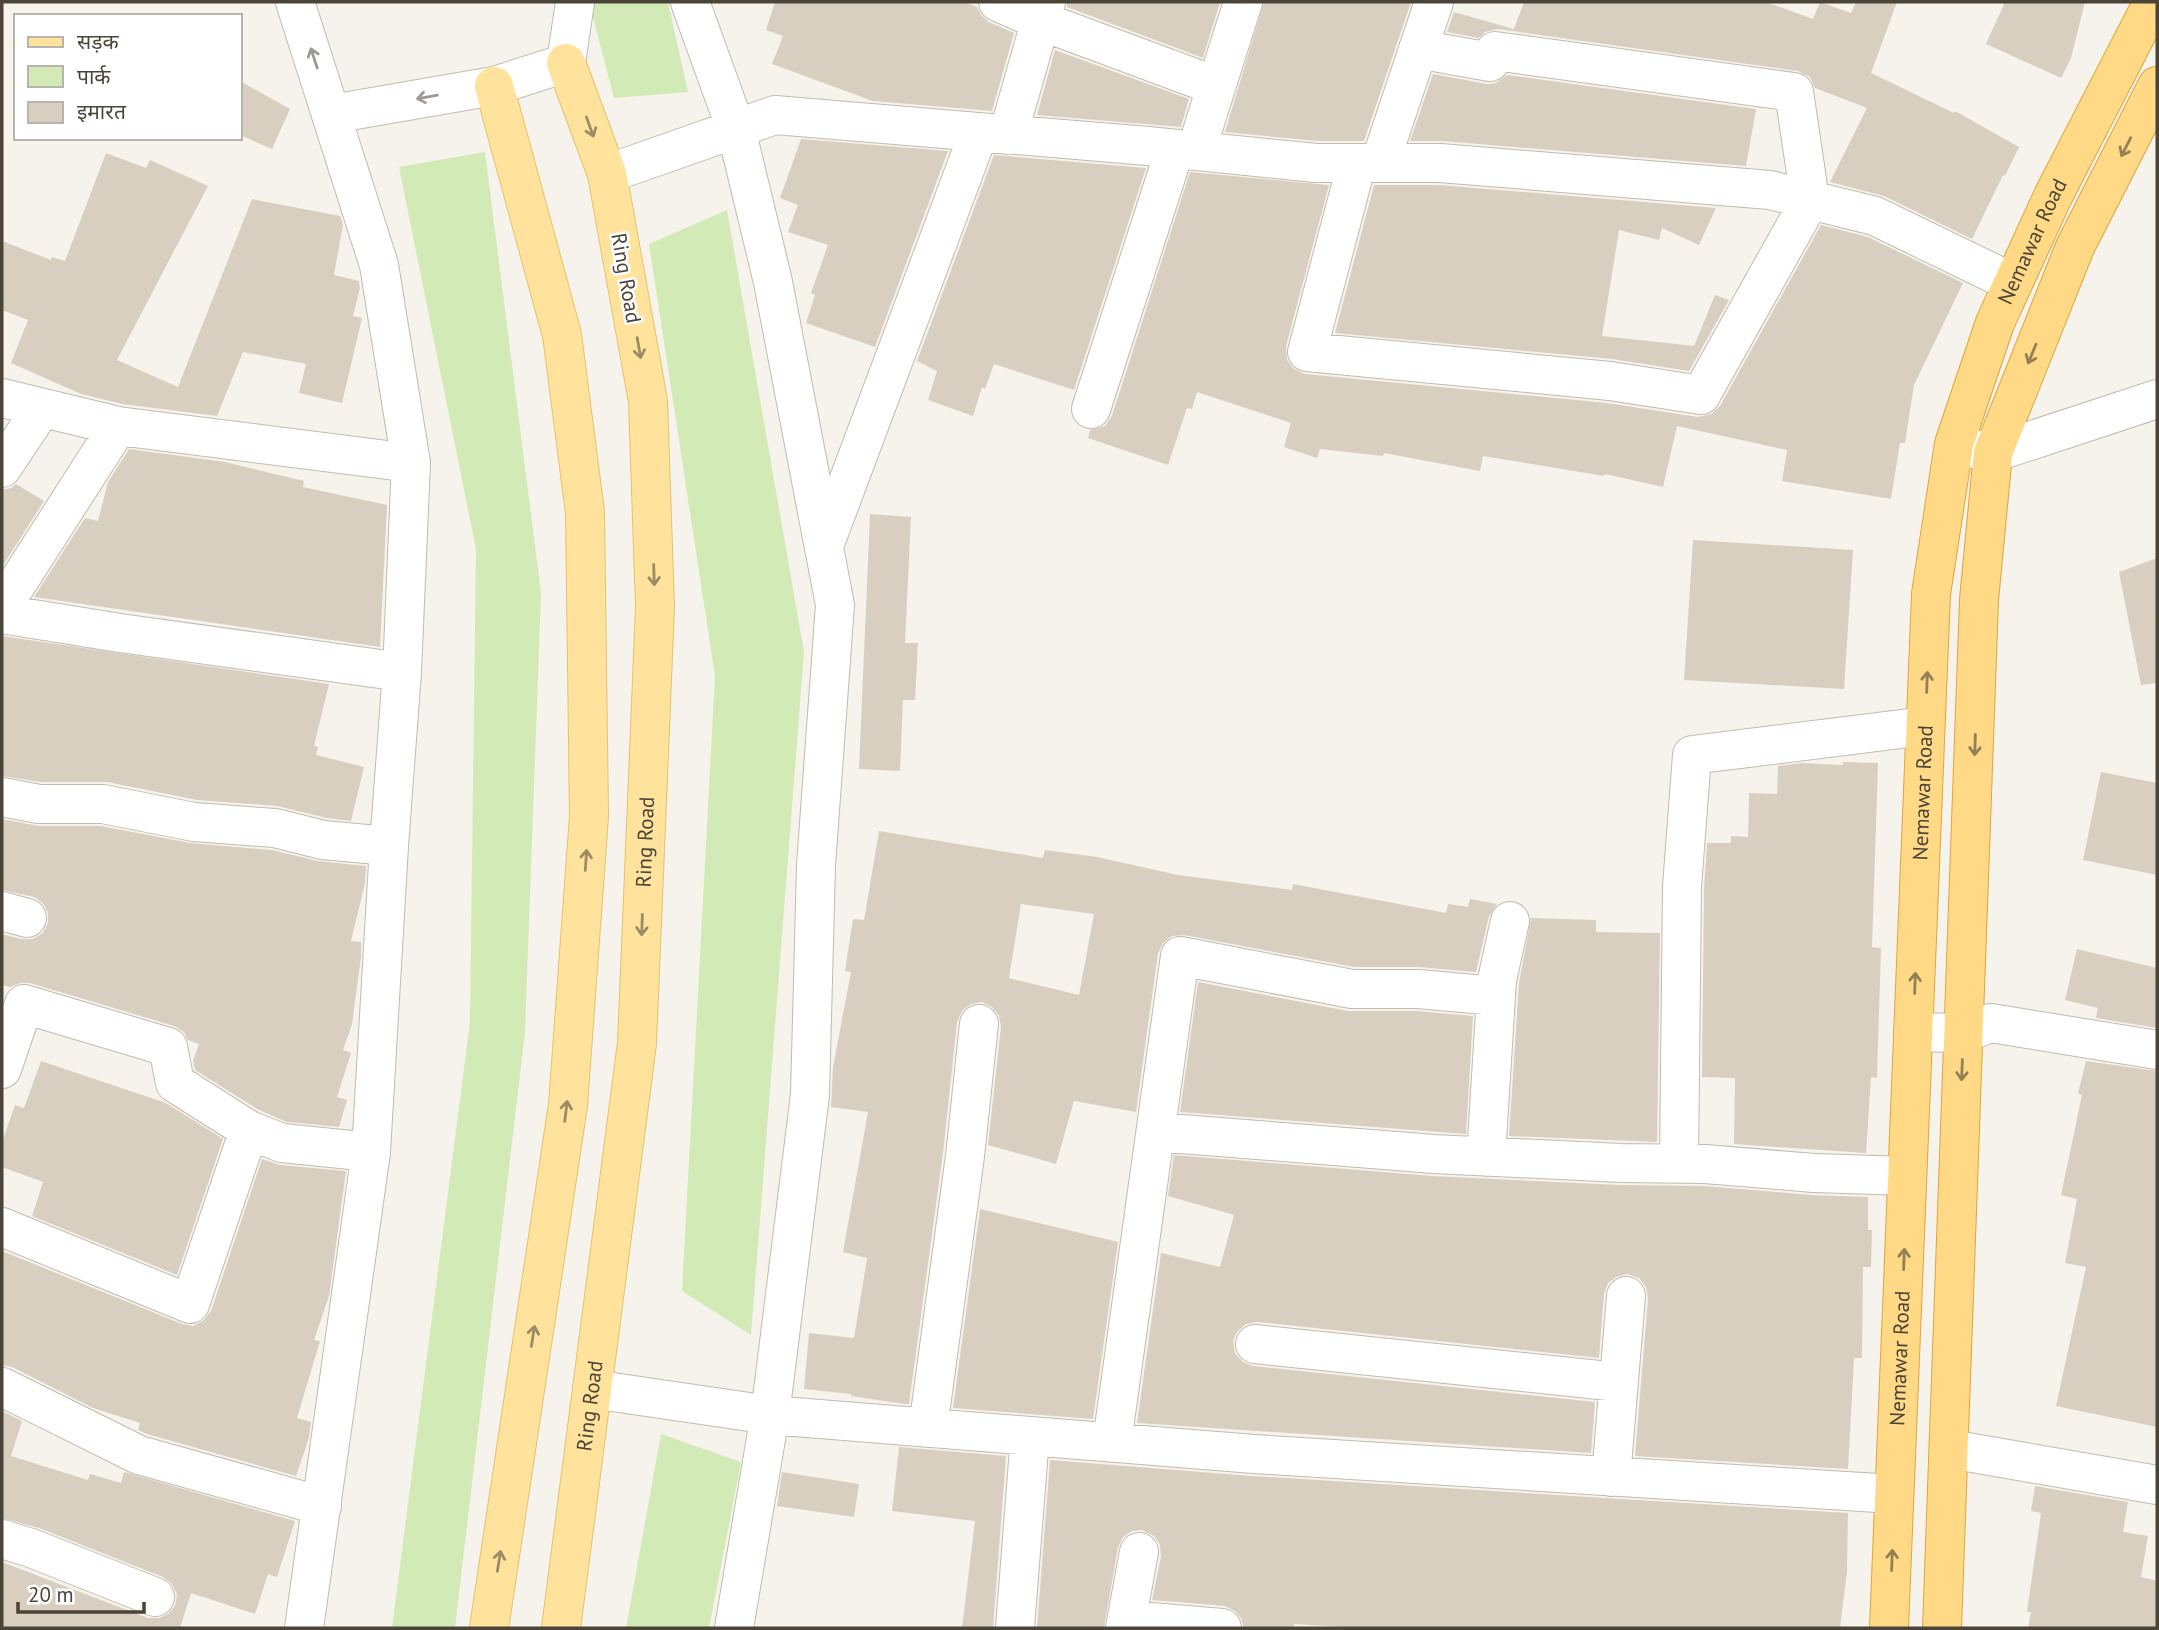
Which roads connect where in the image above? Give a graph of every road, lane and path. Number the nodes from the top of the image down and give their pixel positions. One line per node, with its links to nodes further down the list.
1 (295, 2): 14 (street, one-way to 1)
2 (575, 2): 10 (street)
3 (690, 2): 15 (street)
4 (998, 2): 8 (street)
5 (1243, 2): 12 (street)
6 (1434, 2): 9 (street)
7 (2153, 2): 21 (highway, Nemawar Road)
8 (1044, 12): 12 (street); 16 (street)
9 (1418, 49): 18 (street); 20 (street)
10 (566, 63): 11 (street); 19 (main road, Ring Road, one-way to 19)
11 (494, 86): 14 (street, one-way to 14); 73 (main road, one-way to 11)
12 (1216, 86): 17 (street)
13 (2157, 86): 28 (highway, Nemawar Road, one-way to 28)
14 (332, 114): 29 (street)
15 (736, 129): 16 (street); 19 (street); 31 (street)
16 (993, 133): 17 (street); 31 (street)
17 (1185, 150): 18 (street); 25 (street)
18 (1369, 163): 20 (street); 20 (street)
19 (607, 174): 58 (main road, Ring Road, one-way to 58)
20 (1810, 200): 21 (street)
21 (2013, 283): 27 (highway, Nemawar Road)
22 (2, 398): 24 (street)
23 (2157, 399): 28 (street)
24 (42, 408): 26 (street); 30 (street)
25 (1091, 409)
26 (118, 426): 29 (street); 34 (street)
27 (1954, 444): 28 (street); 32 (highway, Nemawar Road)
28 (1993, 453): 33 (highway, Nemawar Road)
29 (411, 463): 36 (street)
30 (2, 468)
31 (824, 547): 59 (street)
32 (1931, 594): 33 (highway); 37 (highway, Nemawar Road, one-way to 32)
33 (1979, 600): 44 (highway, Nemawar Road, one-way to 44)
34 (2, 607)
35 (2, 614): 36 (street)
36 (402, 672): 39 (street)
37 (1925, 726): 43 (highway, Nemawar Road, one-way to 37); 51 (street)
38 (2, 797): 39 (street)
39 (388, 846): 49 (street)
40 (1510, 920): 41 (street)
41 (1496, 996): 48 (street); 50 (street)
42 (979, 1024): 60 (street)
43 (1913, 1032): 44 (street); 52 (highway, Nemawar Road)
44 (1963, 1033): 45 (street); 63 (highway, Nemawar Road, one-way to 63)
45 (2157, 1050)
46 (2, 1069): 47 (street)
47 (249, 1130): 49 (street); 53 (street)
48 (1156, 1132): 50 (street); 62 (street)
49 (371, 1152): 67 (street)
50 (1486, 1157): 51 (street)
51 (1679, 1163): 52 (street)
52 (1907, 1176): 66 (highway, Nemawar Road, one-way to 52)
53 (2, 1227)
54 (1626, 1296): 56 (street)
55 (1255, 1344): 56 (street)
56 (1618, 1382): 64 (street)
57 (2, 1387): 67 (street)
58 (592, 1389): 59 (street); 74 (main road, Ring Road)
59 (770, 1415): 60 (street); 75 (street)
60 (928, 1428): 61 (street)
61 (1030, 1436): 62 (street); 76 (street)
62 (1112, 1442): 64 (street)
63 (1950, 1449): 65 (street); 79 (highway, Nemawar Road)
64 (1611, 1477): 66 (street)
65 (2157, 1485)
66 (1894, 1494): 78 (highway, Nemawar Road, one-way to 66)
67 (322, 1506): 72 (street)
68 (2, 1539): 70 (street)
69 (1139, 1552): 71 (street)
70 (155, 1597)
71 (1126, 1624): 77 (street)
72 (304, 1628)
73 (489, 1628)
74 (561, 1628)
75 (734, 1628)
76 (1016, 1628)
77 (1222, 1628)
78 (1889, 1628)
79 (1942, 1628)

